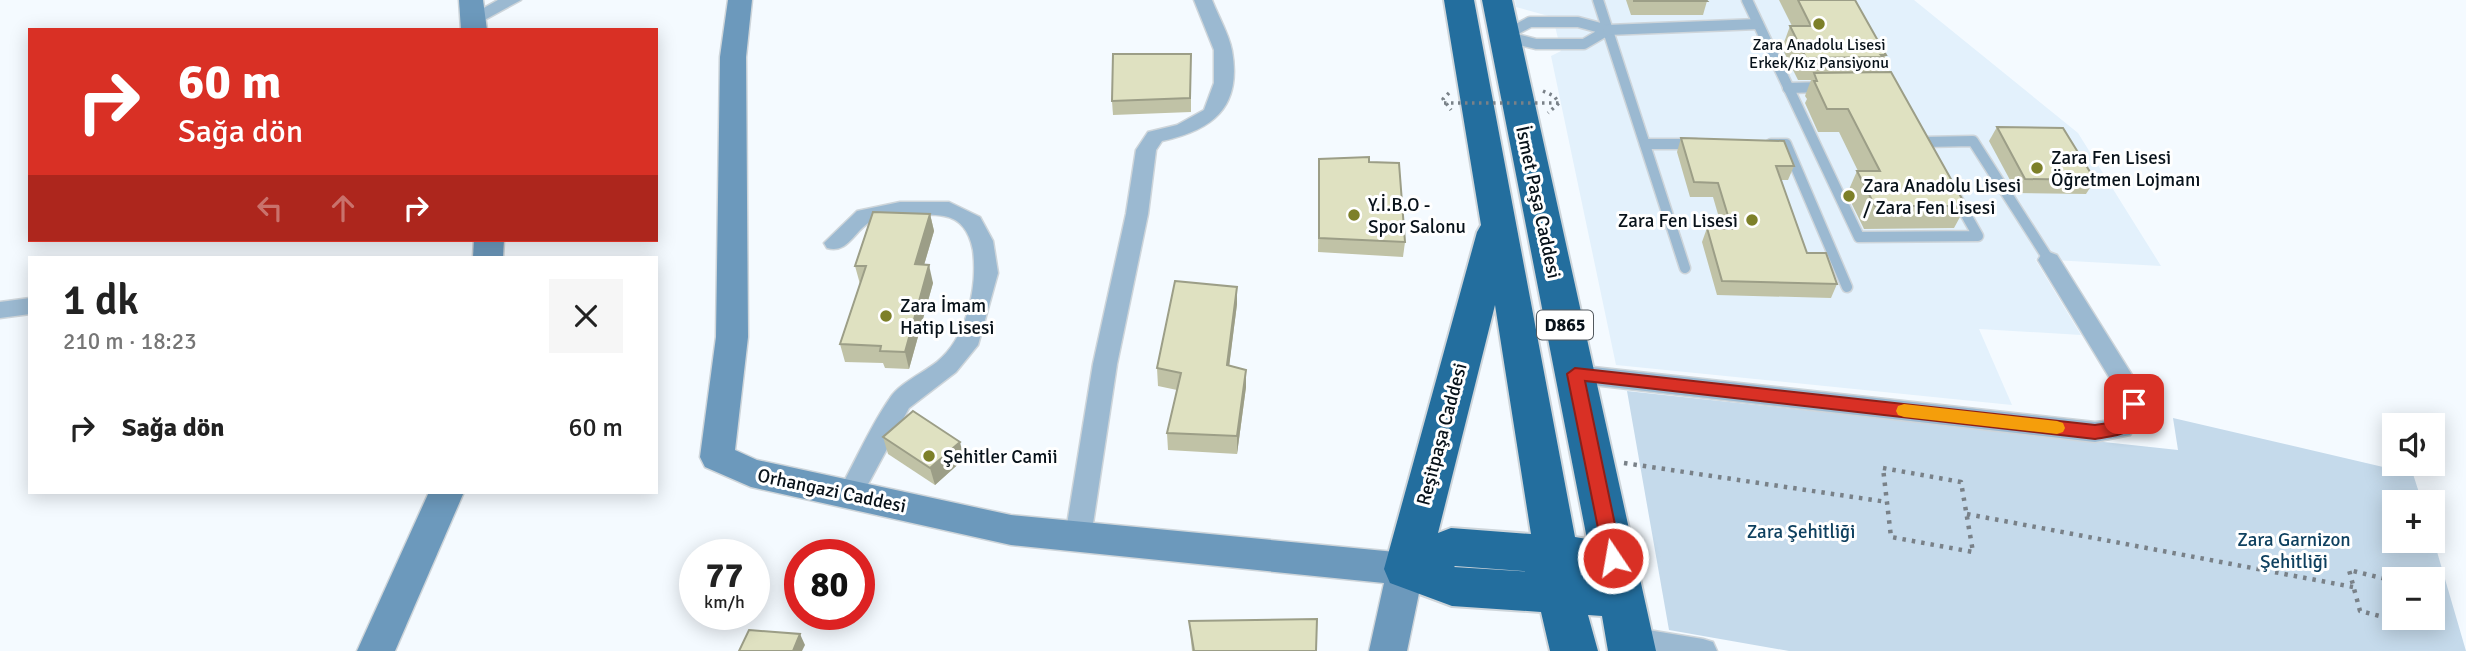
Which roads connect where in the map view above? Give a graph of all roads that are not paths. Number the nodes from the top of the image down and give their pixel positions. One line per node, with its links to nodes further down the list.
1 (512, 0): 7 (street)
2 (740, 0): 29 (street, Orhangazi Caddesi)
3 (1203, 0): 30 (street)
4 (1459, 0): 20 (highway, D865)
5 (1598, 0): 10 (lane)
6 (1747, 0): 9 (lane)
7 (472, 16)
8 (1501, 18): 10 (lane); 10 (lane); 27 (highway, İsmet Paşa Caddesi / D865)
9 (1758, 24): 10 (lane); 12 (lane)
10 (1608, 30): 15 (lane)
11 (1841, 87): 12 (lane)
12 (1788, 88): 19 (lane)
13 (1919, 131): 14 (lane)
14 (1925, 142): 18 (lane); 22 (lane)
15 (1644, 144): 16 (lane); 23 (lane)
16 (1709, 144)
17 (1760, 144): 24 (lane)
18 (1932, 154)
19 (1952, 189)
20 (1498, 218): 31 (highway, Reşitpaşa Caddesi); 32 (highway, D865)
21 (835, 243): 29 (street)
22 (2049, 260): 27 (street)
23 (1685, 268)
24 (1847, 288)
25 (28, 306): 26 (street)
26 (0, 310)
27 (1575, 374): 33 (highway, İsmet Paşa Caddesi / D865)
28 (445, 494): 34 (street)
29 (849, 494): 30 (street, Orhangazi Caddesi)
30 (1078, 537): 31 (street, Orhangazi Caddesi)
31 (1406, 569): 32 (highway, Orhangazi Caddesi); 35 (street, Reşitpaşa Caddesi)
32 (1558, 574): 33 (highway, Orhangazi Caddesi); 36 (highway, D865)
33 (1624, 611): 37 (street)
34 (376, 651)
35 (1388, 651)
36 (1574, 651)
37 (1703, 651)

